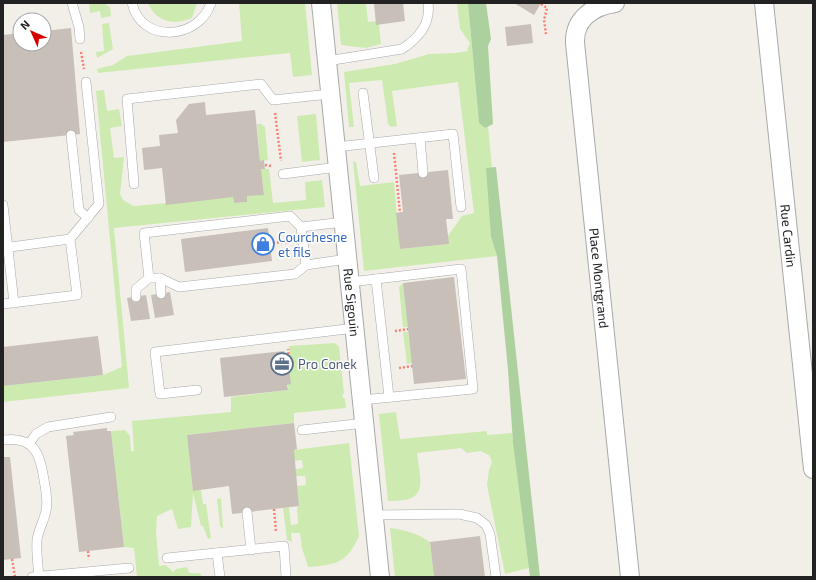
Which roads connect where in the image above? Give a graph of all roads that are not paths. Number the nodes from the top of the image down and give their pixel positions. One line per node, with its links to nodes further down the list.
1 (72, 3): 8 (lane)
2 (132, 3): 3 (lane)
3 (212, 3)
4 (321, 3): 9 (street, Rue Sigouin)
5 (428, 3): 9 (lane)
6 (616, 3): 60 (street, Place Montgrand)
7 (764, 3): 48 (street, Rue Cardin)
8 (80, 39)
9 (327, 61): 12 (street, Rue Sigouin)
10 (86, 82): 24 (lane)
11 (363, 93): 15 (lane)
12 (330, 94): 16 (street, Rue Sigouin); 21 (lane)
13 (71, 135): 24 (lane)
14 (420, 138): 15 (lane); 18 (lane); 23 (lane)
15 (369, 143): 16 (lane); 20 (lane)
16 (336, 146): 17 (street, Rue Sigouin)
17 (338, 167): 19 (lane); 25 (street, Rue Sigouin)
18 (423, 173)
19 (283, 174)
20 (374, 178)
21 (134, 184)
22 (3, 205): 28 (lane)
23 (461, 207)
24 (88, 218): 27 (lane)
25 (344, 222): 26 (lane); 29 (street, Rue Sigouin)
26 (301, 228): 30 (lane); 31 (lane)
27 (70, 239): 28 (lane); 37 (lane)
28 (5, 248): 37 (lane)
29 (348, 259): 30 (lane); 34 (street, Rue Sigouin)
30 (306, 265): 32 (lane)
31 (148, 278): 32 (lane); 36 (lane)
32 (160, 278): 35 (lane)
33 (376, 279): 34 (lane); 41 (lane); 41 (lane)
34 (350, 282): 39 (street, Rue Sigouin)
35 (161, 294)
36 (136, 297)
37 (14, 303): 38 (lane)
38 (3, 304)
39 (355, 328): 40 (lane); 42 (street, Rue Sigouin)
40 (197, 390)
41 (389, 397): 42 (lane)
42 (362, 400): 44 (street, Rue Sigouin)
43 (111, 417): 47 (lane)
44 (364, 423): 45 (lane); 50 (street, Rue Sigouin)
45 (302, 430)
46 (3, 440): 47 (lane)
47 (29, 444): 56 (lane)
48 (813, 469)
49 (247, 512): 51 (lane)
50 (374, 515): 55 (street, Rue Sigouin); 59 (lane)
51 (251, 550): 52 (lane); 58 (lane)
52 (217, 553): 53 (lane); 57 (lane)
53 (167, 558)
54 (129, 568): 56 (lane)
55 (376, 576)
56 (37, 577)
57 (220, 577)
58 (286, 577)
59 (496, 577)
60 (630, 577)

